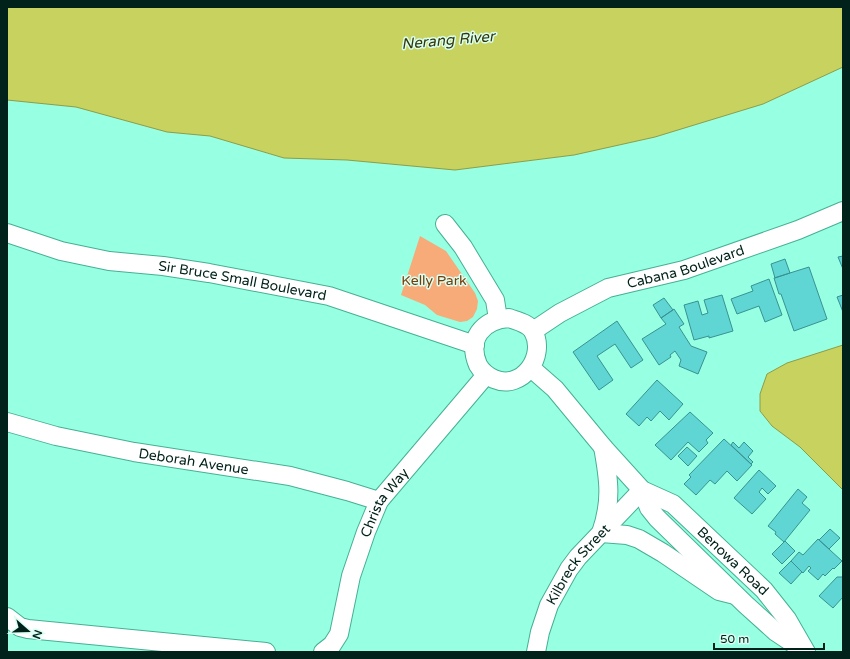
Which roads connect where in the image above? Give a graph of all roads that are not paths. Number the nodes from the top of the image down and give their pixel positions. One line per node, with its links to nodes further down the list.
1 (843, 212): 5 (street, Cabana Boulevard)
2 (445, 224): 4 (street)
3 (7, 233): 6 (street, Sir Bruce Small Boulevard)
4 (498, 319): 5 (street); 6 (street)
5 (533, 331): 7 (street)
6 (474, 345): 8 (street)
7 (531, 368): 8 (street); 10 (street, Benowa Road)
8 (486, 375): 12 (street, Christa Way)
9 (7, 422): 12 (street, Deborah Avenue)
10 (603, 447): 11 (street, Benowa Road); 13 (street)
11 (642, 490): 13 (street, Kilbreck Street); 14 (street, Benowa Road); 19 (street, Benowa Road)
12 (379, 501): 17 (street, Christa Way)
13 (602, 533): 14 (street); 18 (street, Kilbreck Street)
14 (735, 595): 19 (street, Benowa Road)
15 (7, 617): 16 (street)
16 (266, 652)
17 (323, 652)
18 (536, 652)
19 (806, 652)

